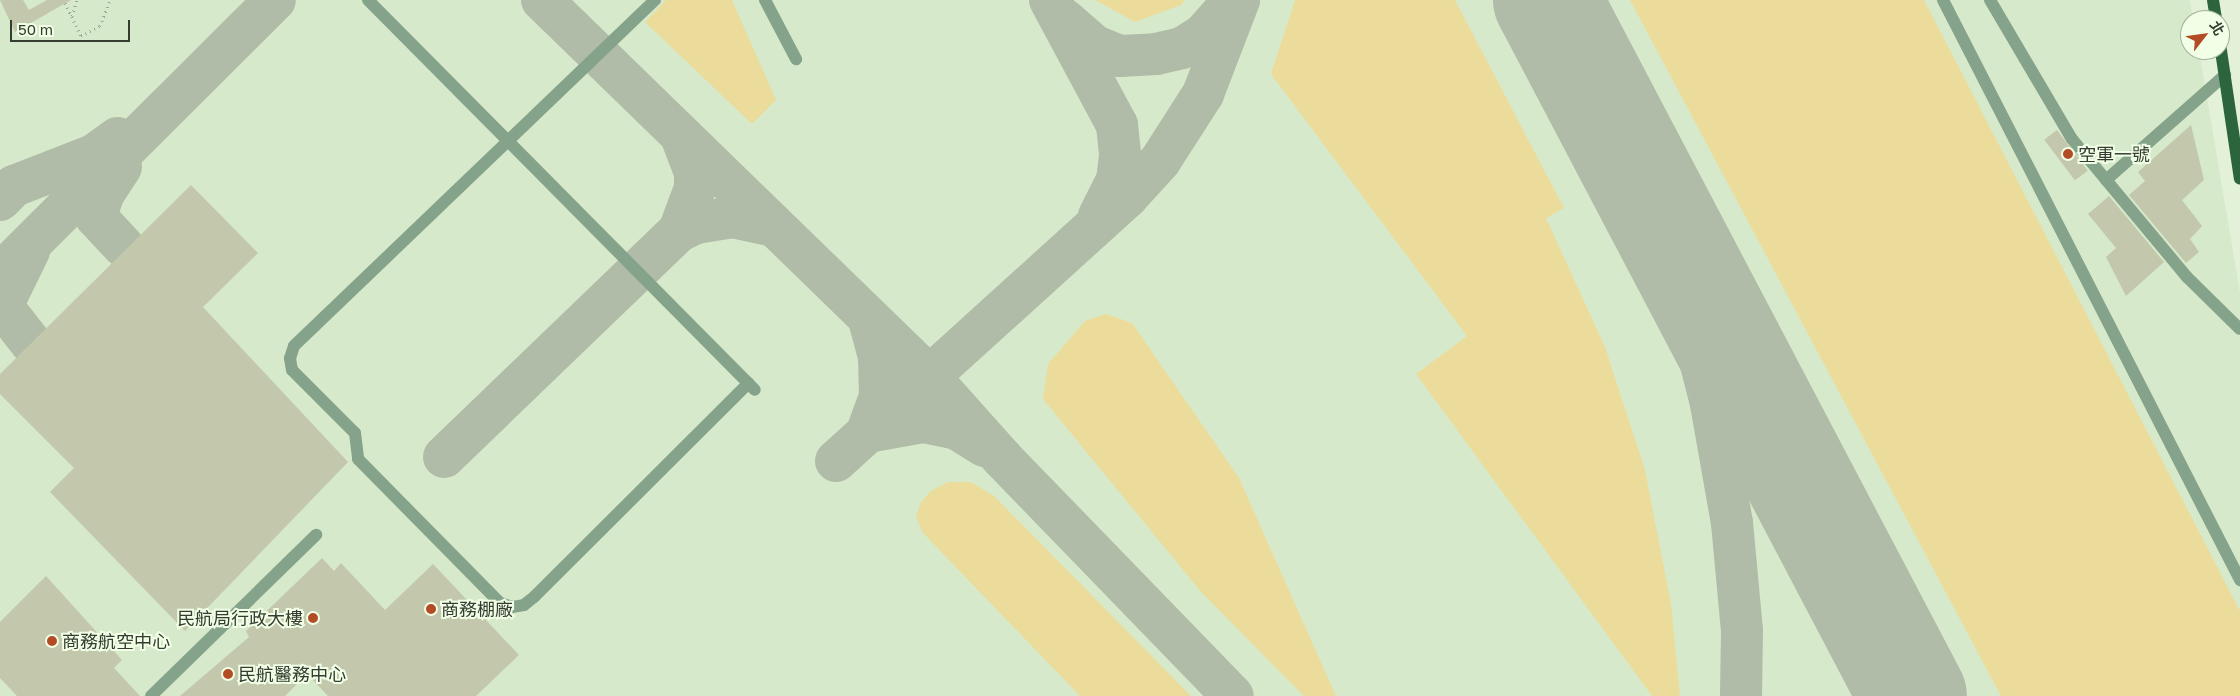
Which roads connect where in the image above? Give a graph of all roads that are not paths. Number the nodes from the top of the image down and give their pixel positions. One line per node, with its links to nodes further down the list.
1 (368, 0): 9 (lane)
2 (655, 0): 9 (lane)
3 (765, 0): 6 (lane)
4 (1943, 0): 14 (lane)
5 (1990, 0): 11 (lane)
6 (796, 59)
7 (2222, 60): 8 (main road)
8 (2224, 75): 10 (main road); 11 (lane)
9 (506, 140): 9 (lane)
10 (2240, 179)
11 (2106, 180): 12 (lane)
12 (2240, 329)
13 (316, 535): 15 (lane)
14 (2240, 580)
15 (151, 696)

